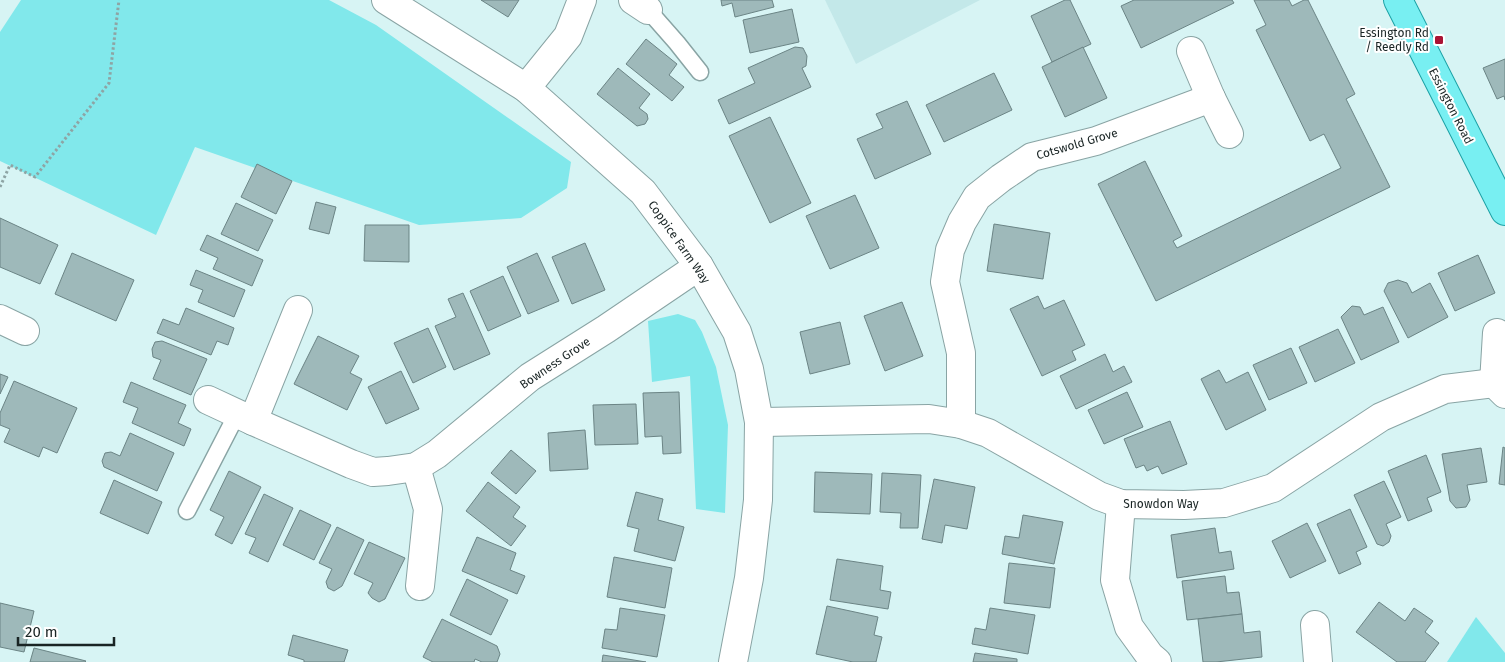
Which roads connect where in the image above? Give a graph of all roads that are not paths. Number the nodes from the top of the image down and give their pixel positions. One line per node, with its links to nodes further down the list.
1 (386, 0): 7 (street, Coppice Farm Way)
2 (582, 0): 7 (street)
3 (1398, 0): 10 (main road, Essington Road)
4 (640, 5): 6 (lane)
5 (1192, 51): 8 (street)
6 (700, 72)
7 (526, 88): 11 (street, Coppice Farm Way)
8 (1211, 98): 9 (street); 20 (street, Cotswold Grove)
9 (1229, 134)
10 (1504, 207)
11 (698, 266): 19 (street, Coppice Farm Way); 21 (street, Bowness Grove)
12 (298, 310): 18 (street)
13 (0, 319): 14 (street)
14 (25, 331)
15 (1497, 333): 16 (street, Snowdon Way)
16 (1499, 388): 22 (street, Snowdon Way)
17 (208, 400): 18 (street, Bowness Grove)
18 (245, 418): 21 (street, Bowness Grove); 23 (lane)
19 (759, 422): 20 (street, Snowdon Way); 26 (street, Coppice Farm Way)
20 (961, 424): 22 (street, Snowdon Way)
21 (416, 467): 24 (street)
22 (1120, 504): 27 (street)
23 (187, 511)
24 (420, 586)
25 (1315, 625): 28 (street)
26 (733, 662)
27 (1157, 662)
28 (1318, 662)

